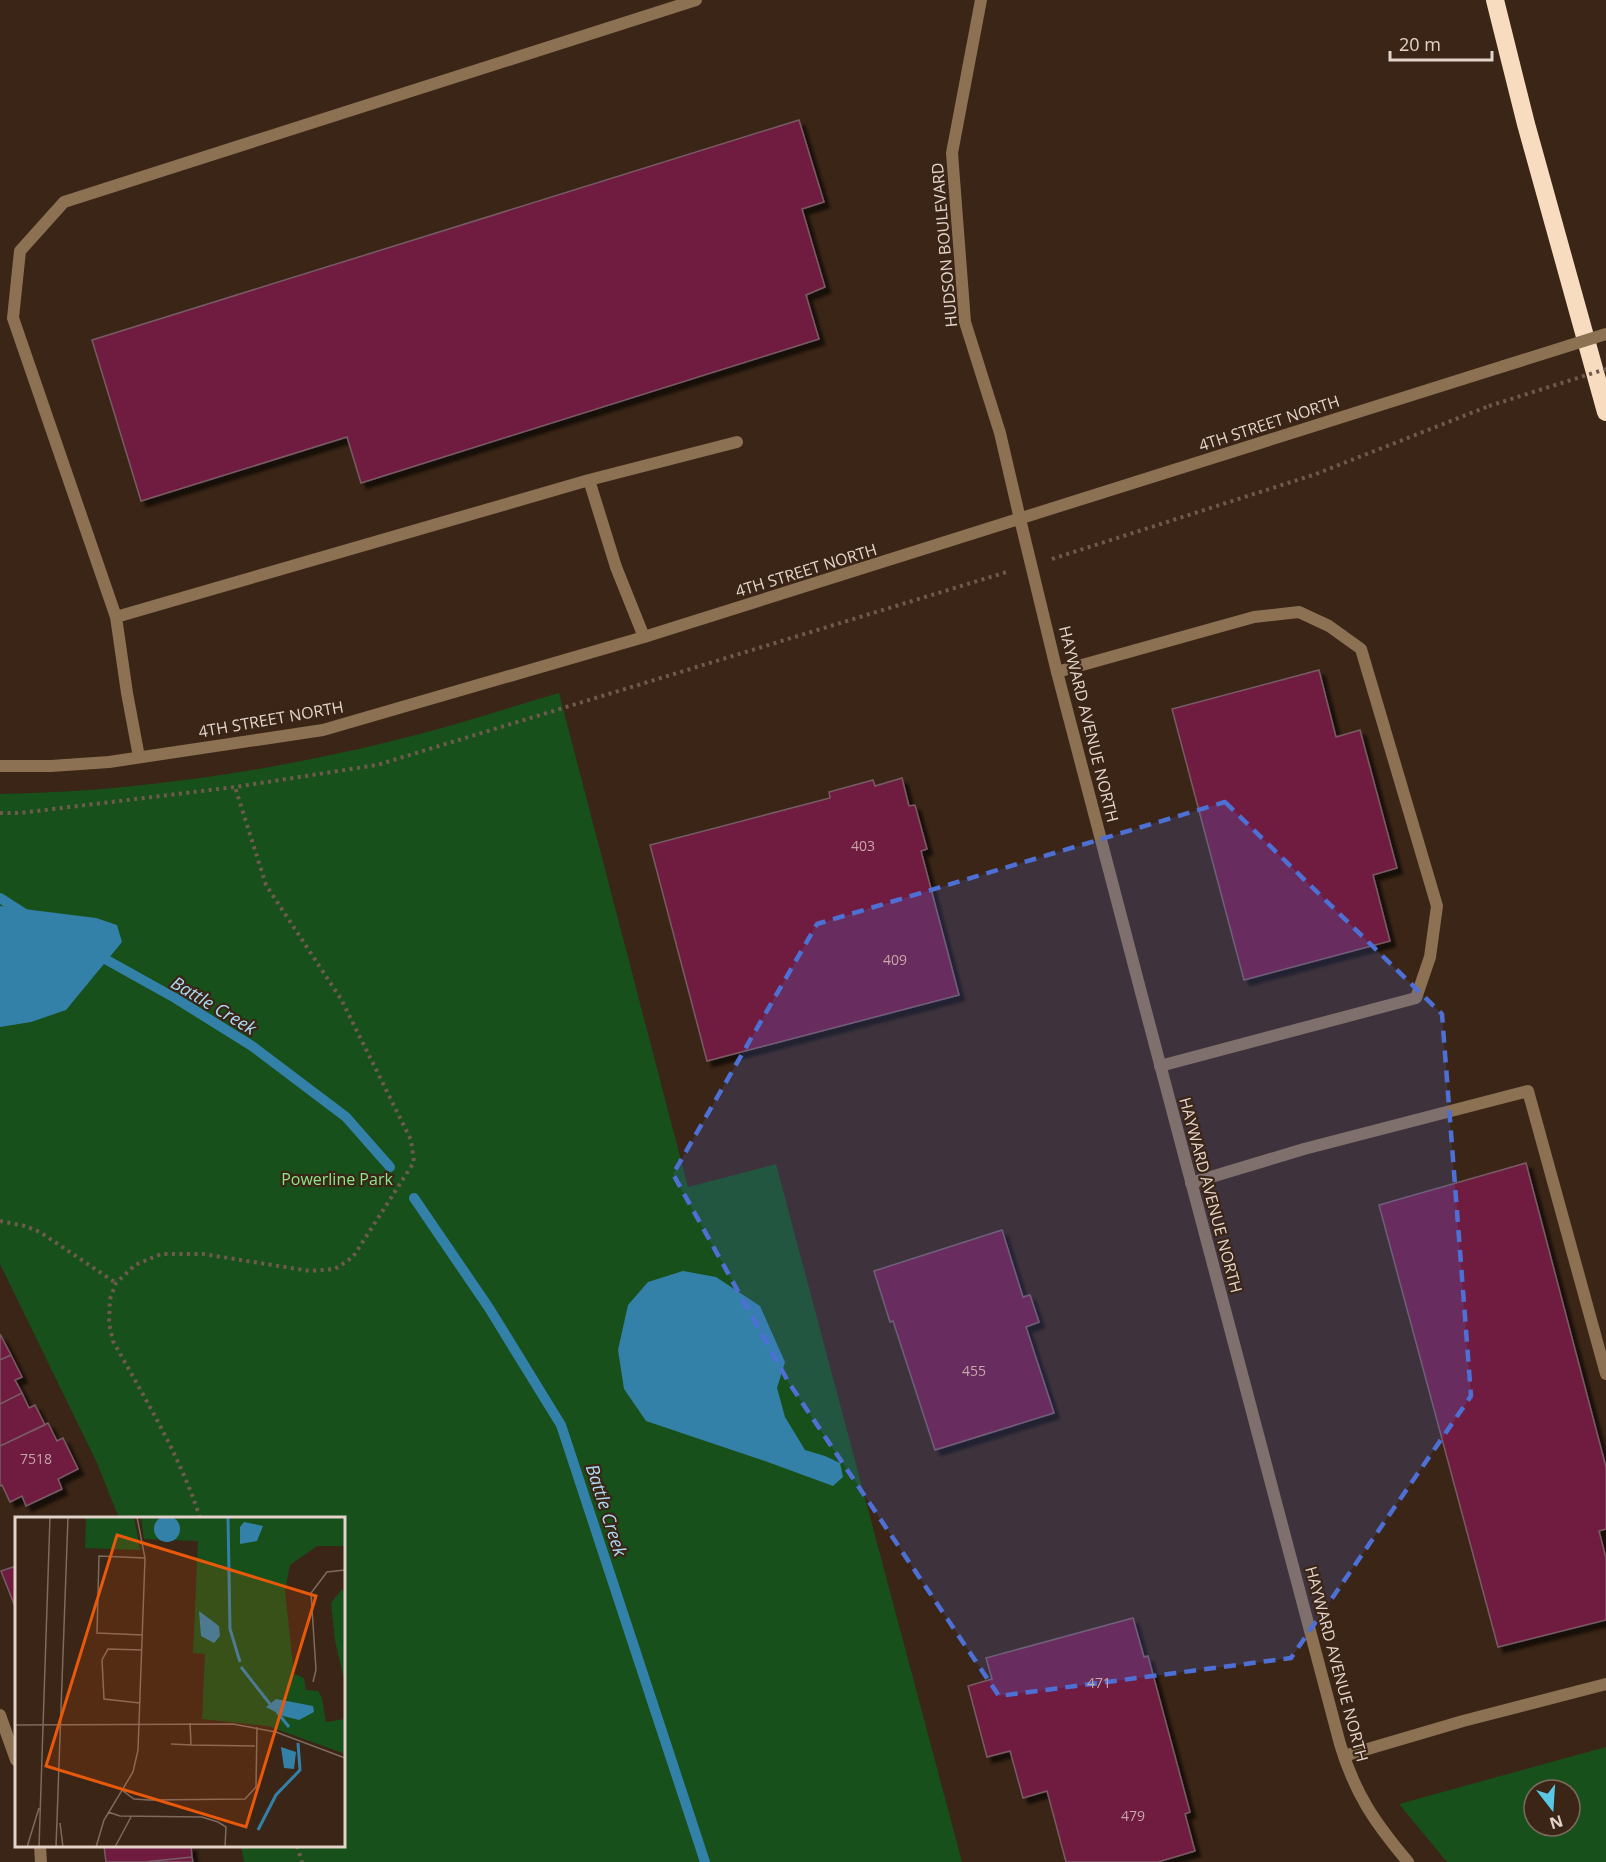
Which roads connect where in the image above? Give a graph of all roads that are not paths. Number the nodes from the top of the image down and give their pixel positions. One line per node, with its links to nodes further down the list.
1 (696, 0): 9 (street)
2 (981, 0): 8 (street, HUDSON BOULEVARD)
3 (1495, 0): 5 (highway)
4 (1606, 334): 8 (street, 4TH STREET NORTH, bridge)
5 (1606, 412)
6 (737, 442): 7 (street)
7 (589, 480): 9 (street); 10 (street)
8 (1020, 519): 10 (street, 4TH STREET NORTH); 11 (street, HAYWARD AVENUE NORTH)
9 (116, 617): 12 (street)
10 (645, 637): 12 (street, 4TH STREET NORTH)
11 (1058, 672): 14 (street, HAYWARD AVENUE NORTH); 14 (street)
12 (139, 757): 13 (street, 4TH STREET NORTH)
13 (0, 766)
14 (1160, 1066): 15 (street, HAYWARD AVENUE NORTH)
15 (1191, 1183): 16 (street); 19 (street, HAYWARD AVENUE NORTH)
16 (1606, 1374)
17 (1606, 1684): 19 (street)
18 (0, 1715): 20 (street)
19 (1344, 1756): 23 (street, HAYWARD AVENUE NORTH)
20 (15, 1757)
21 (40, 1847): 22 (street)
22 (41, 1862)
23 (1408, 1862)

